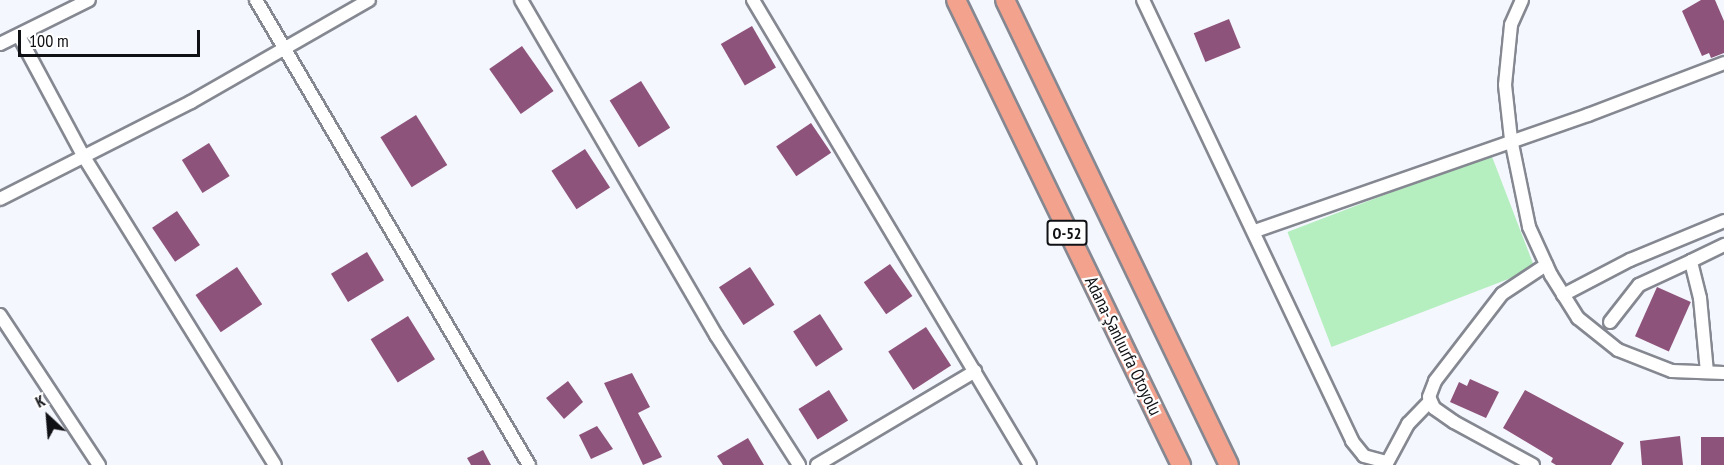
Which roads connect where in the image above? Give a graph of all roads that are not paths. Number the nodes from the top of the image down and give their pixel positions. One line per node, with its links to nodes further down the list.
1 (89, 0): 10 (street)
2 (256, 0): 12 (street)
3 (369, 0): 12 (street)
4 (521, 0): 33 (street)
5 (753, 0): 25 (street)
6 (956, 0): 36 (highway, Adana-Şanlıurfa Otoyolu / O-52)
7 (1005, 0): 37 (highway, O-52)
8 (1143, 0): 18 (street)
9 (1522, 0): 14 (street)
10 (19, 36): 11 (street); 15 (street)
11 (0, 44)
12 (284, 49): 15 (street); 32 (street)
13 (1724, 63): 14 (street)
14 (1511, 139): 18 (street); 21 (street)
15 (84, 158): 16 (street); 31 (street)
16 (0, 199)
17 (1724, 221): 22 (street)
18 (1255, 231): 29 (street)
19 (1724, 245): 20 (street)
20 (1691, 261): 24 (street); 26 (street)
21 (1546, 265): 22 (street); 28 (street)
22 (1563, 295): 26 (street)
23 (0, 315): 30 (street)
24 (1610, 322)
25 (975, 370): 34 (street); 35 (street)
26 (1707, 372): 27 (street)
27 (1724, 373)
28 (1430, 401): 29 (street); 38 (street)
29 (1386, 464)
30 (99, 465)
31 (275, 465)
32 (530, 465)
33 (799, 465)
34 (817, 465)
35 (1030, 465)
36 (1181, 465)
37 (1229, 465)
38 (1533, 465)

